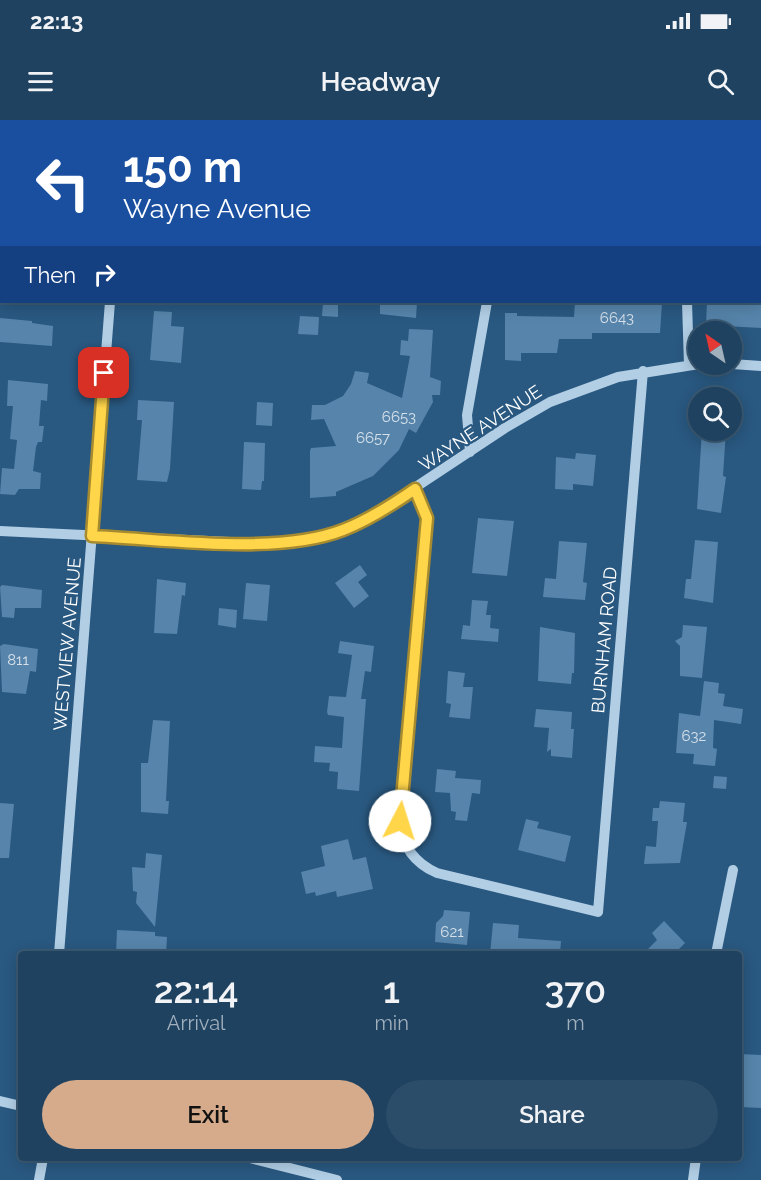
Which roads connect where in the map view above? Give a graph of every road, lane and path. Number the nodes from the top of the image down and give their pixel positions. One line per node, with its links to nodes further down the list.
1 (110, 303): 12 (street, WESTVIEW AVENUE)
2 (487, 303): 9 (street)
3 (687, 303): 4 (street)
4 (689, 321)
5 (688, 365): 8 (street, WAYNE AVENUE)
6 (742, 365): 7 (street)
7 (761, 366)
8 (643, 371): 9 (street, WAYNE AVENUE); 10 (street, BURNHAM ROAD)
9 (470, 452): 10 (street, WAYNE AVENUE)
10 (415, 489): 12 (street, WAYNE AVENUE)
11 (0, 531): 12 (street, WAYNE AVENUE)
12 (92, 536): 14 (street, WESTVIEW AVENUE)
13 (733, 870): 15 (street)
14 (59, 951)
15 (717, 951)
16 (0, 1101): 17 (street)
17 (18, 1105)
18 (42, 1161): 21 (street)
19 (262, 1161): 22 (street)
20 (696, 1161): 23 (street)
21 (39, 1180)
22 (337, 1180)
23 (693, 1180)

